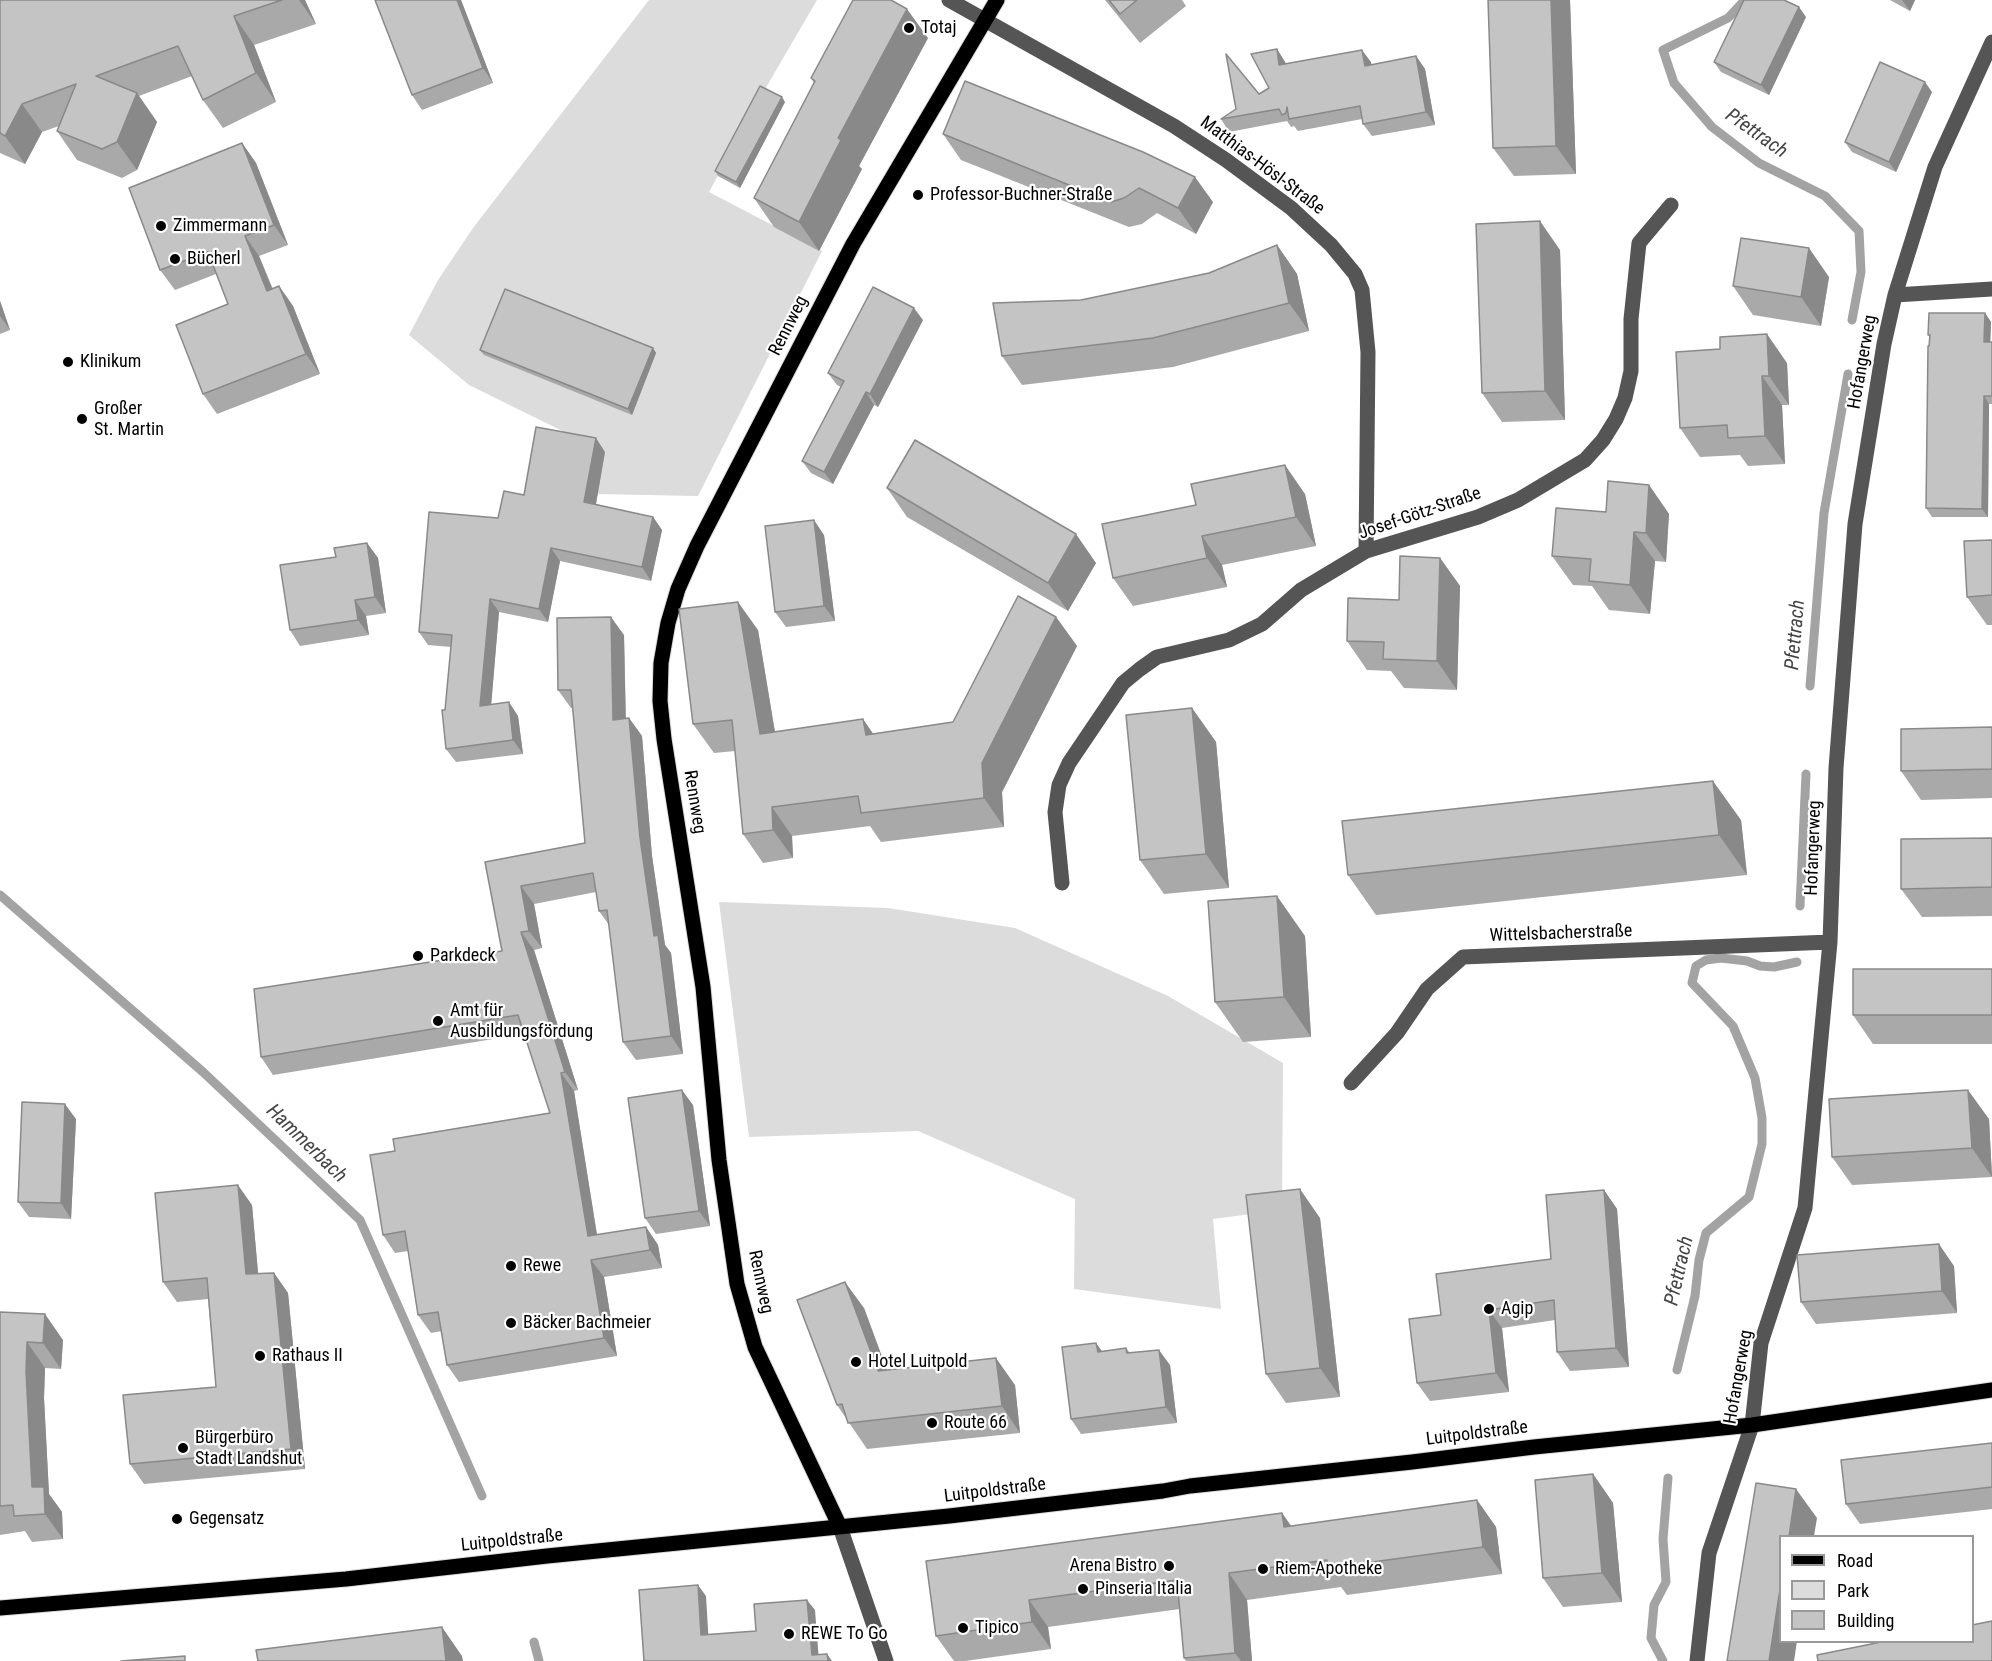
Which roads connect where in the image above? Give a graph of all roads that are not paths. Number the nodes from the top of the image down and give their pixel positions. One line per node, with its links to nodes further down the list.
1 (949, 0): 3 (street, Matthias-Hösl-Straße)
2 (997, 0): 3 (main road, Rennweg)
3 (985, 20): 8 (street, Matthias-Hösl-Straße); 14 (main road, Rennweg)
4 (1992, 42): 7 (street, Hofangerweg)
5 (1671, 205): 8 (street, Josef-Götz-Straße)
6 (1992, 290): 7 (street)
7 (1895, 295): 10 (street, Hofangerweg)
8 (1366, 551): 9 (street, Josef-Götz-Straße)
9 (1062, 883)
10 (1830, 942): 11 (street, Wittelsbacherstraße); 13 (street, Hofangerweg)
11 (1351, 1083)
12 (1992, 1390): 13 (main road, Luitpoldstraße)
13 (1752, 1425): 14 (main road, Luitpoldstraße); 17 (street, Hofangerweg)
14 (840, 1527): 15 (main road, Luitpoldstraße); 16 (street, Rennweg)
15 (0, 1608)
16 (886, 1661)
17 (1697, 1661)

